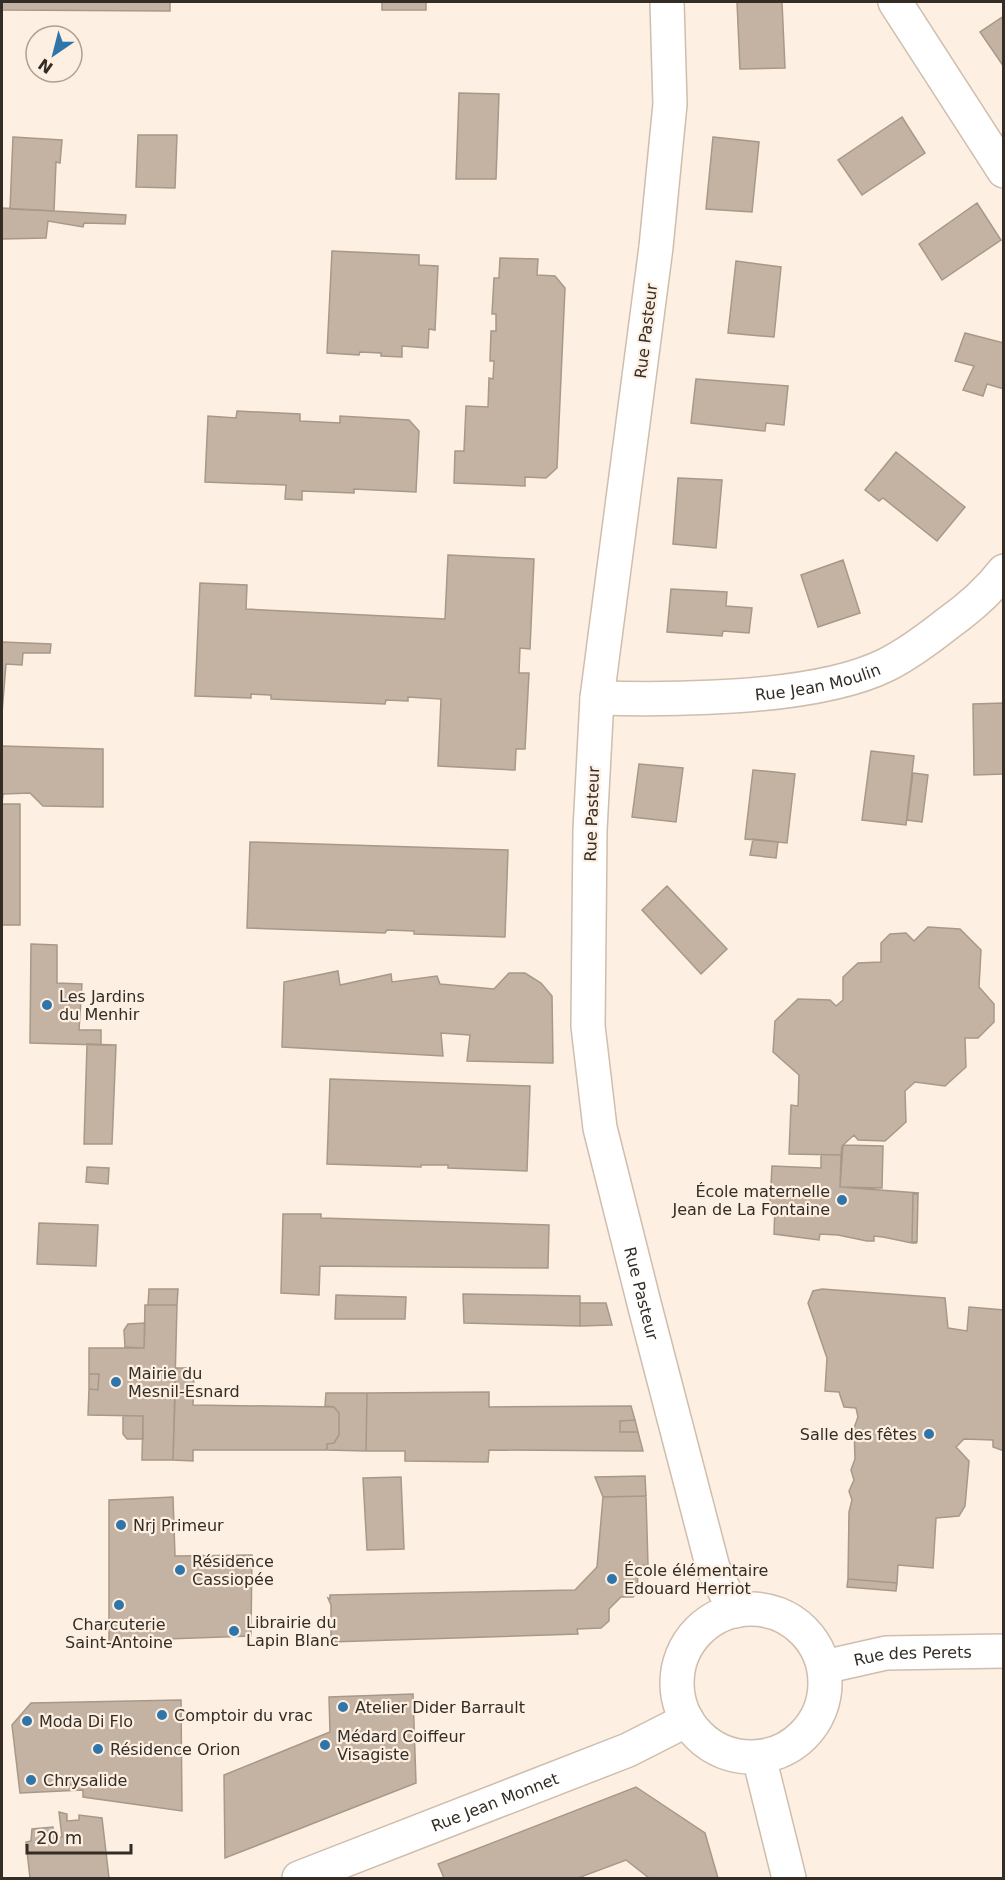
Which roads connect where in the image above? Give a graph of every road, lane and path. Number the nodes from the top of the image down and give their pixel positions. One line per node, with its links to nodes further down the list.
1 (667, 2): 5 (street, Rue Pasteur)
2 (895, 2): 3 (street)
3 (1004, 171)
4 (1004, 571): 5 (street, Rue Jean Moulin)
5 (597, 698): 6 (street, Rue Pasteur)
6 (735, 1611): 8 (street); 9 (street)
7 (1004, 1651): 8 (street, Rue des Perets)
8 (824, 1667): 10 (street)
9 (687, 1720): 10 (street); 11 (street, Rue Jean Monnet)
10 (759, 1757): 12 (street)
11 (300, 1878)
12 (789, 1878)

